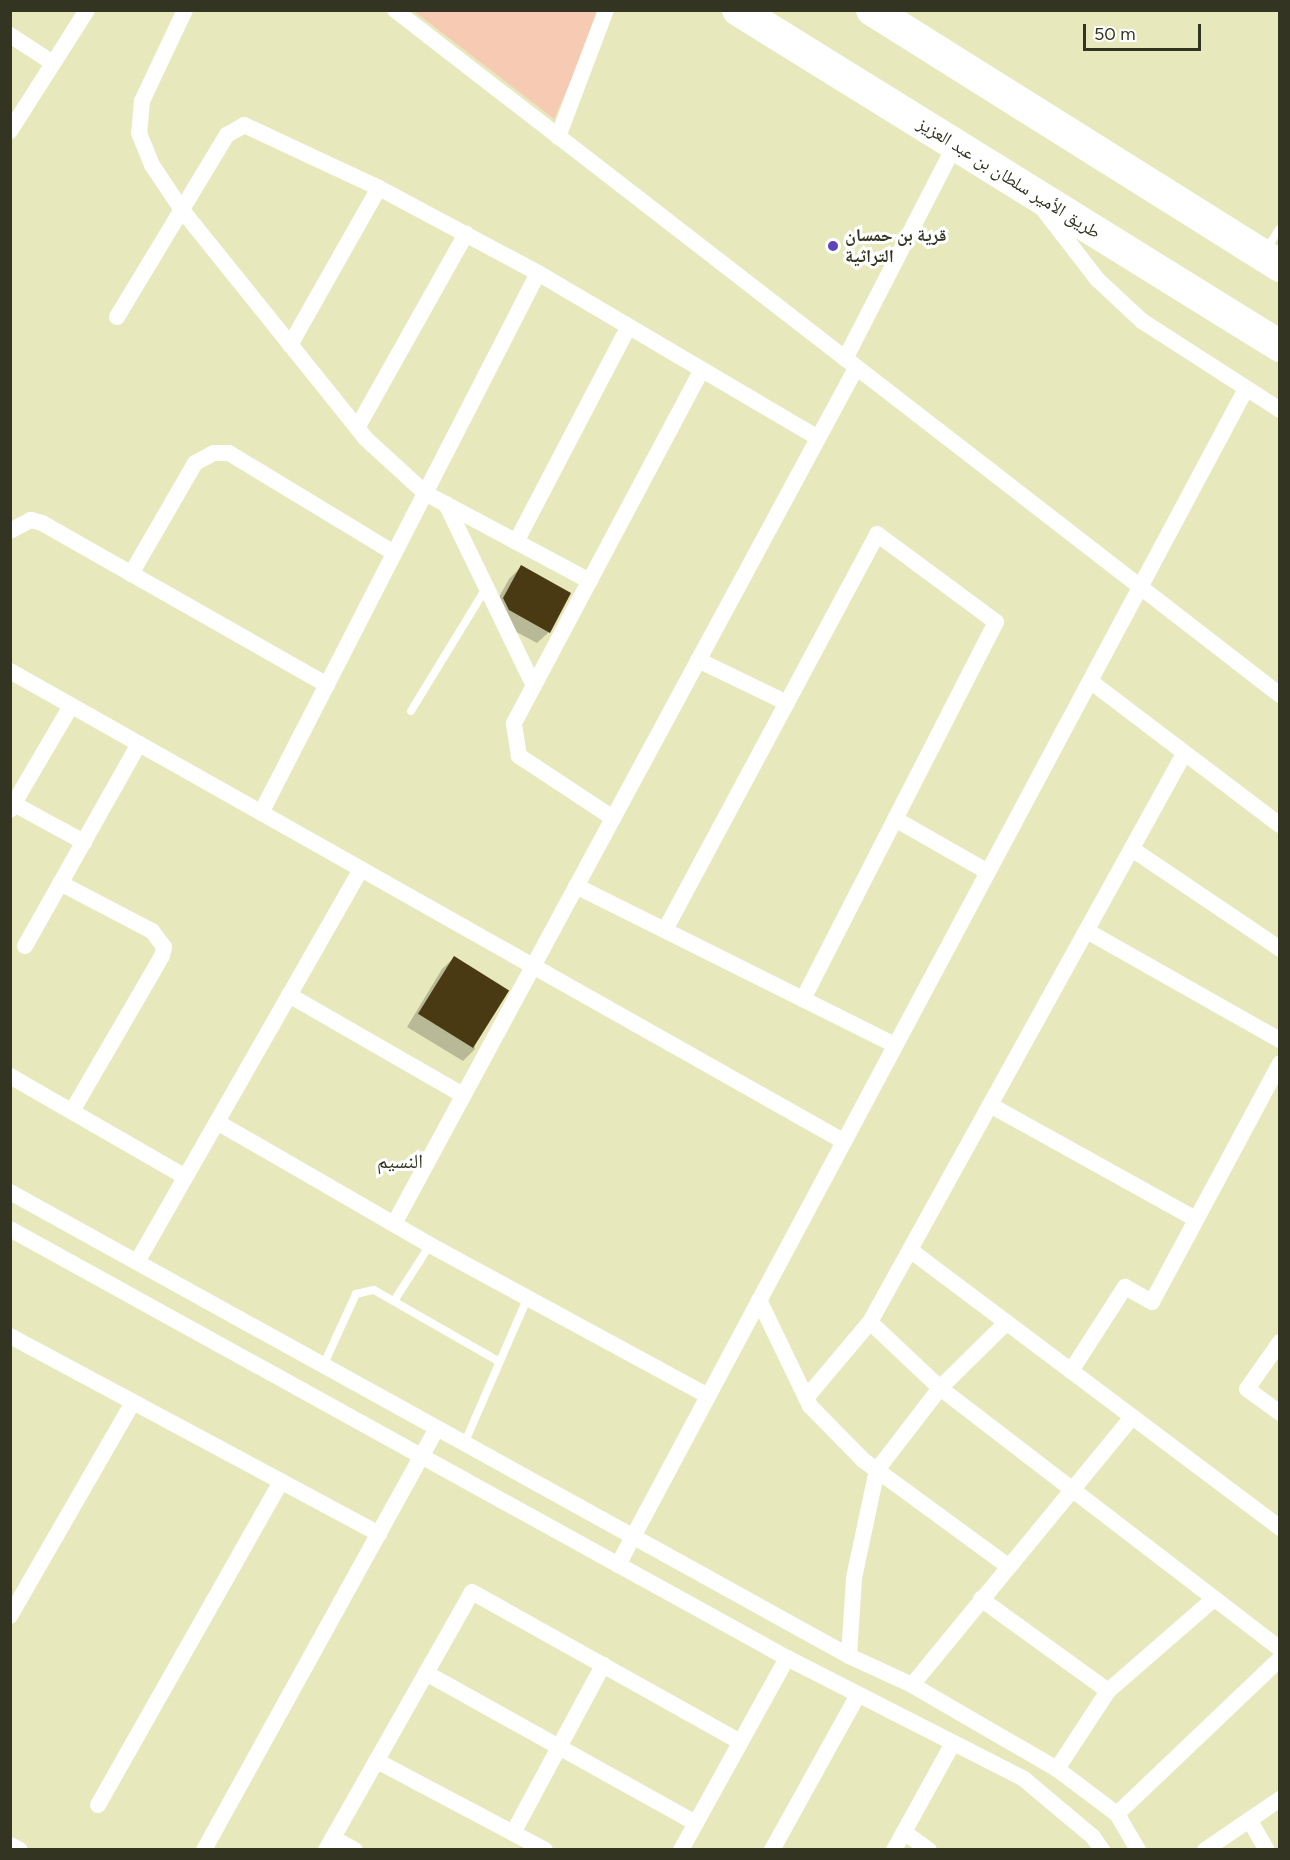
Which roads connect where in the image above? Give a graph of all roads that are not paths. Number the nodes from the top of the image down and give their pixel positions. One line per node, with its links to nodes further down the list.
1 (87, 10): 8 (street)
2 (185, 10): 14 (street)
3 (395, 10): 10 (street)
4 (606, 10): 10 (street)
5 (738, 10): 11 (highway, طريق الأمير سلطان بن عبد العزيز)
6 (872, 10): 17 (highway)
7 (10, 35): 8 (street)
8 (53, 63): 9 (street)
9 (10, 131)
10 (558, 137): 23 (street)
11 (956, 145): 13 (highway, طريق الأمير سلطان بن عبد العزيز); 23 (street)
12 (379, 188): 14 (street); 16 (street); 21 (street)
13 (1030, 191): 22 (highway, طريق الأمير سلطان بن عبد العزيز); 25 (street)
14 (182, 210): 19 (street); 21 (street)
15 (1280, 228): 17 (lane)
16 (466, 234): 18 (street); 27 (street)
17 (1271, 260)
18 (538, 273): 20 (street); 29 (street)
19 (117, 317)
20 (628, 328): 24 (street); 32 (street)
21 (290, 345): 27 (street)
22 (1280, 346)
23 (850, 363): 28 (street); 37 (street)
24 (701, 372): 28 (street); 35 (street)
25 (1246, 389): 26 (street); 37 (street)
26 (1280, 410)
27 (357, 428): 29 (street)
28 (818, 438): 38 (street)
29 (425, 493): 30 (street); 33 (street)
30 (446, 504): 32 (street); 36 (street)
31 (10, 531): 34 (street)
32 (516, 542): 35 (street)
33 (394, 553): 34 (street); 41 (street)
34 (131, 574): 41 (street)
35 (590, 580): 42 (street)
36 (486, 588): 42 (street); 46 (lane)
37 (1140, 588): 40 (street); 43 (street)
38 (698, 660): 44 (street); 51 (street)
39 (10, 671): 45 (street)
40 (1090, 681): 48 (street); 57 (street)
41 (327, 685): 50 (street)
42 (534, 686): 51 (street)
43 (1280, 695)
44 (787, 703): 52 (street); 60 (street)
45 (71, 706): 47 (street); 49 (street)
46 (411, 711)
47 (139, 744): 50 (street); 54 (street)
48 (1185, 754): 53 (street); 55 (street)
49 (12, 807): 54 (street)
50 (261, 813): 56 (street)
51 (613, 818): 59 (street)
52 (895, 819): 57 (street); 66 (street)
53 (1280, 825)
54 (84, 842): 58 (street)
55 (1132, 849): 61 (street); 63 (street)
56 (362, 869): 64 (street); 65 (street)
57 (988, 872): 68 (street)
58 (60, 883): 62 (street); 73 (street)
59 (576, 886): 60 (street); 64 (street)
60 (665, 930): 66 (street)
61 (1087, 931): 67 (street); 72 (street)
62 (26, 946)
63 (1280, 949)
64 (533, 966): 71 (street); 75 (street)
65 (290, 995): 71 (street); 74 (street)
66 (803, 999): 68 (street)
67 (1280, 1040)
68 (896, 1045): 75 (street)
69 (1280, 1063): 78 (street)
70 (10, 1076): 73 (street)
71 (463, 1095): 79 (street)
72 (990, 1105): 78 (street); 82 (street)
73 (72, 1111): 76 (street)
74 (217, 1122): 76 (street); 79 (street)
75 (843, 1141): 85 (street)
76 (184, 1176): 83 (street)
77 (10, 1192): 83 (street)
78 (1196, 1219): 93 (street)
79 (394, 1224): 81 (street)
80 (10, 1229): 102 (street)
81 (430, 1245): 84 (street); 86 (lane)
82 (910, 1250): 87 (street); 88 (street)
83 (137, 1262): 92 (street)
84 (527, 1299): 91 (lane); 95 (street)
85 (759, 1300): 95 (street); 96 (street)
86 (394, 1301): 91 (lane); 92 (lane)
87 (870, 1322): 94 (street); 96 (street)
88 (1006, 1323): 93 (street); 94 (street)
89 (10, 1336): 97 (street)
90 (1280, 1342): 98 (street)
91 (498, 1360): 101 (lane)
92 (323, 1366): 100 (street)
93 (1071, 1371): 99 (street)
94 (940, 1388): 103 (street); 105 (street)
95 (708, 1396): 108 (street)
96 (806, 1398): 103 (street)
97 (133, 1402): 104 (street); 113 (street)
98 (1280, 1413)
99 (1132, 1417): 105 (street); 106 (street)
100 (437, 1428): 101 (street); 102 (street)
101 (464, 1444): 108 (street)
102 (422, 1456): 107 (street); 109 (street)
103 (877, 1470): 110 (street); 115 (street)
104 (281, 1481): 107 (street); 129 (street)
105 (1072, 1489): 110 (street); 112 (street)
106 (1280, 1528)
107 (378, 1534): 138 (street)
108 (633, 1537): 109 (street); 115 (street)
109 (618, 1565): 116 (street)
110 (1008, 1566): 111 (street)
111 (981, 1599): 120 (street); 121 (street)
112 (1214, 1599): 114 (street); 121 (street)
113 (10, 1616)
114 (1280, 1649)
115 (849, 1656): 120 (street)
116 (787, 1658): 122 (street); 123 (street)
117 (1280, 1659): 130 (street)
118 (603, 1665): 119 (street); 123 (street); 125 (street)
119 (426, 1673): 125 (street); 126 (street)
120 (912, 1684): 127 (street)
121 (1108, 1691): 127 (street)
122 (858, 1695): 124 (street); 142 (street)
123 (740, 1742): 132 (street)
124 (953, 1743): 133 (street); 145 (street)
125 (557, 1745): 132 (street); 134 (street)
126 (377, 1761): 134 (street); 135 (street)
127 (1057, 1769): 130 (street)
128 (1280, 1799): 131 (street)
129 (98, 1805)
130 (1117, 1814): 146 (street)
131 (1250, 1821): 147 (street); 148 (street)
132 (696, 1822): 141 (street)
133 (904, 1832): 143 (street); 144 (street)
134 (513, 1833): 140 (street)
135 (330, 1844): 139 (street)
136 (10, 1845): 137 (street)
137 (20, 1850)
138 (204, 1850)
139 (355, 1850)
140 (545, 1850)
141 (681, 1850)
142 (772, 1850)
143 (894, 1850)
144 (929, 1850)
145 (1102, 1850)
146 (1138, 1850)
147 (1205, 1850)
148 (1267, 1850)

